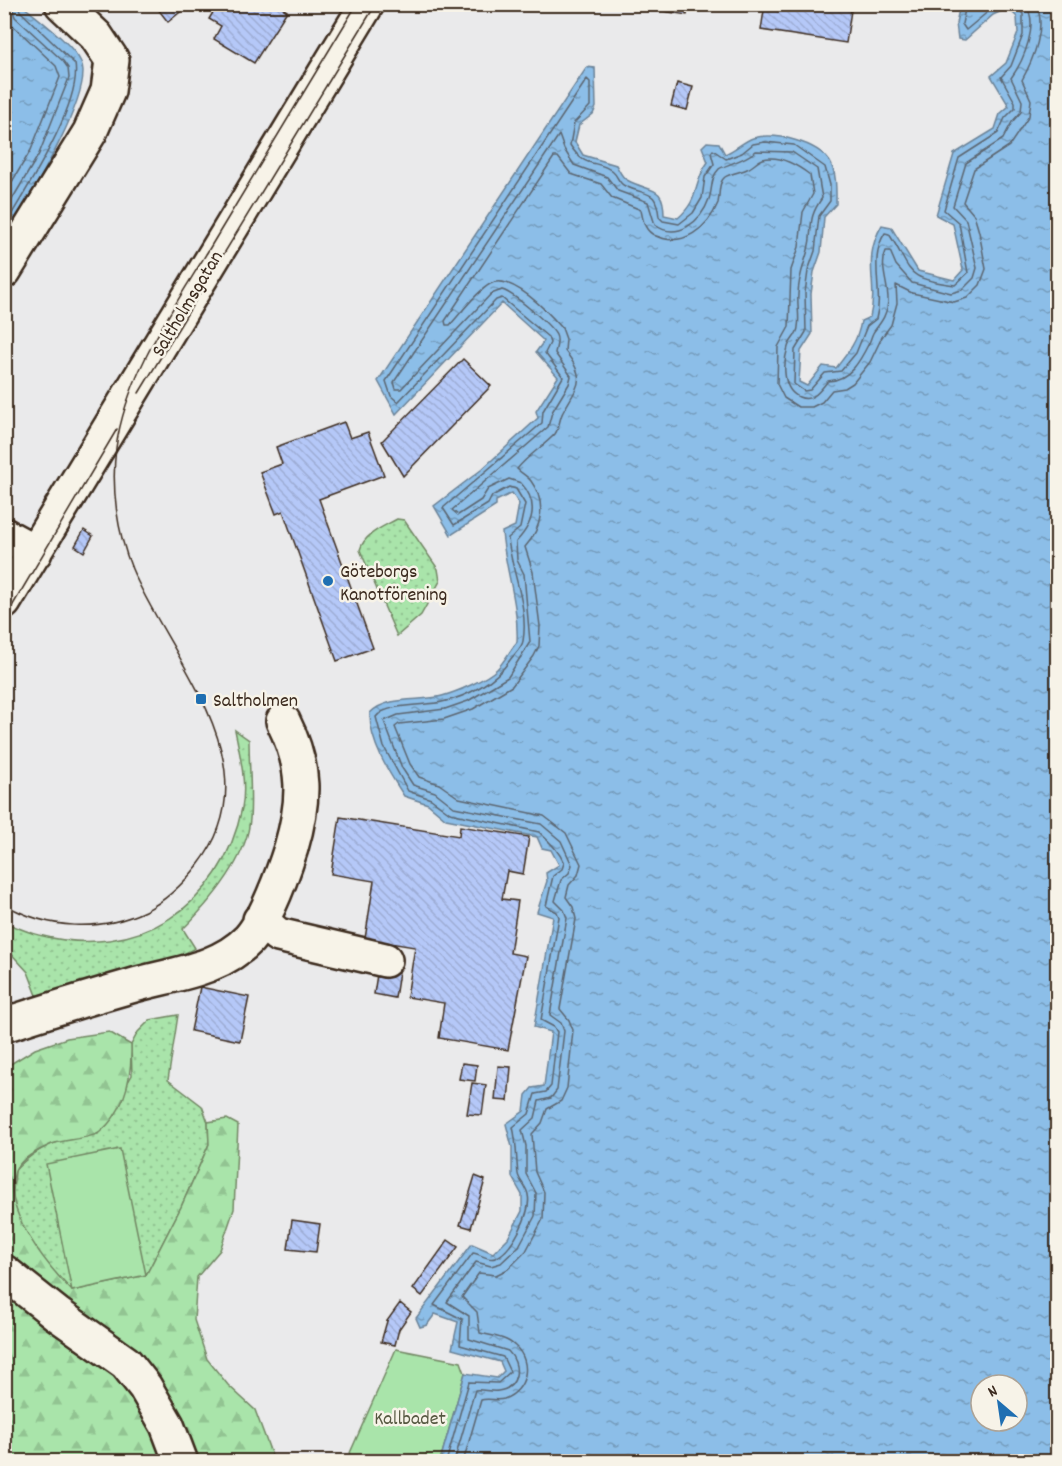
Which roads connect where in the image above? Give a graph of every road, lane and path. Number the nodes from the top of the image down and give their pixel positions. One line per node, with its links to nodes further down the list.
1 (62, 4): 3 (street)
2 (367, 4): 5 (street, Saltholmsgatan)
3 (4, 271)
4 (4, 535): 5 (street)
5 (35, 552): 6 (street, Saltholmsgatan)
6 (4, 602)
7 (283, 721): 8 (street)
8 (260, 920): 9 (street); 10 (street)
9 (385, 960)
10 (4, 1025)
11 (4, 1272): 12 (street)
12 (181, 1461)

